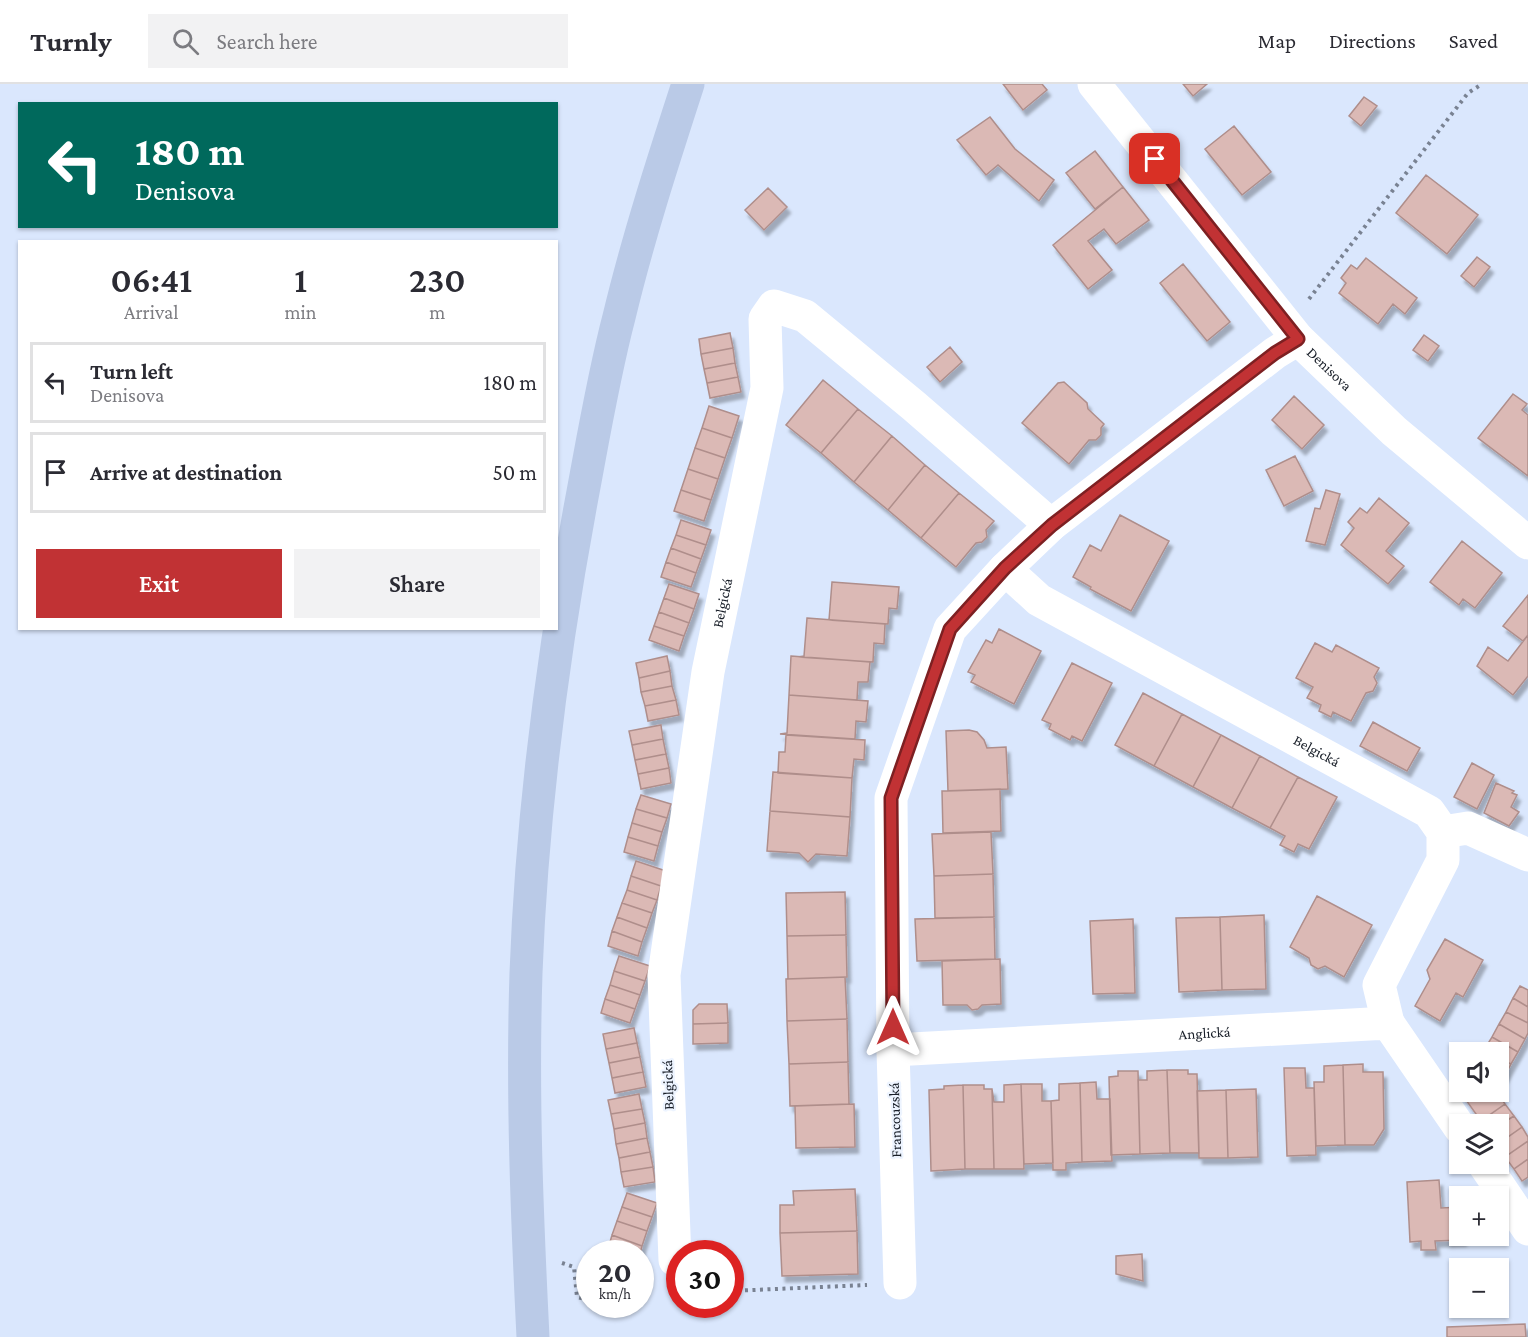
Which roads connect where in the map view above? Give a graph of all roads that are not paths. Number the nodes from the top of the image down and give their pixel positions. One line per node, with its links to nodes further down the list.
1 (688, 84): 16 (main road)
2 (1078, 86): 3 (street, Denisova)
3 (1293, 331): 4 (street, Francouzská); 5 (street, Denisova)
4 (1052, 525): 6 (street, Francouzská); 14 (street, Belgická)
5 (1528, 543)
6 (1005, 568): 7 (street, Belgická); 10 (street, Francouzská)
7 (1443, 832): 8 (street); 9 (street)
8 (1528, 855)
9 (1388, 1023): 10 (street, Anglická); 11 (street)
10 (893, 1050): 15 (street, Francouzská)
11 (1450, 1114)
12 (1491, 1174): 13 (street)
13 (1528, 1229)
14 (674, 1240)
15 (900, 1283)
16 (533, 1337)

